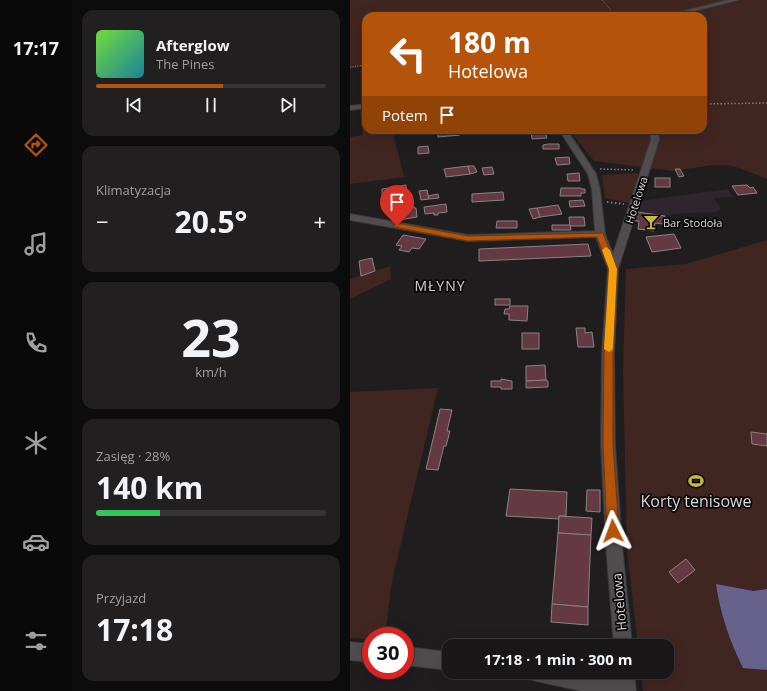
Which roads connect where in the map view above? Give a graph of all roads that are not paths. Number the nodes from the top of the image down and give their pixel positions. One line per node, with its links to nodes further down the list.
1 (735, 0): 2 (street)
2 (684, 12)
3 (362, 106): 4 (street)
4 (350, 108)
5 (566, 134): 8 (street, Hotelowa)
6 (654, 134): 9 (street, Hotelowa)
7 (350, 217): 8 (street)
8 (600, 234): 9 (street, Hotelowa)
9 (613, 269): 10 (street, Hotelowa)
10 (622, 639)
11 (350, 651): 12 (street)
12 (362, 652)
13 (414, 657): 14 (street)
14 (442, 660)
15 (570, 679): 17 (street)
16 (626, 679): 17 (street)
17 (627, 691)

